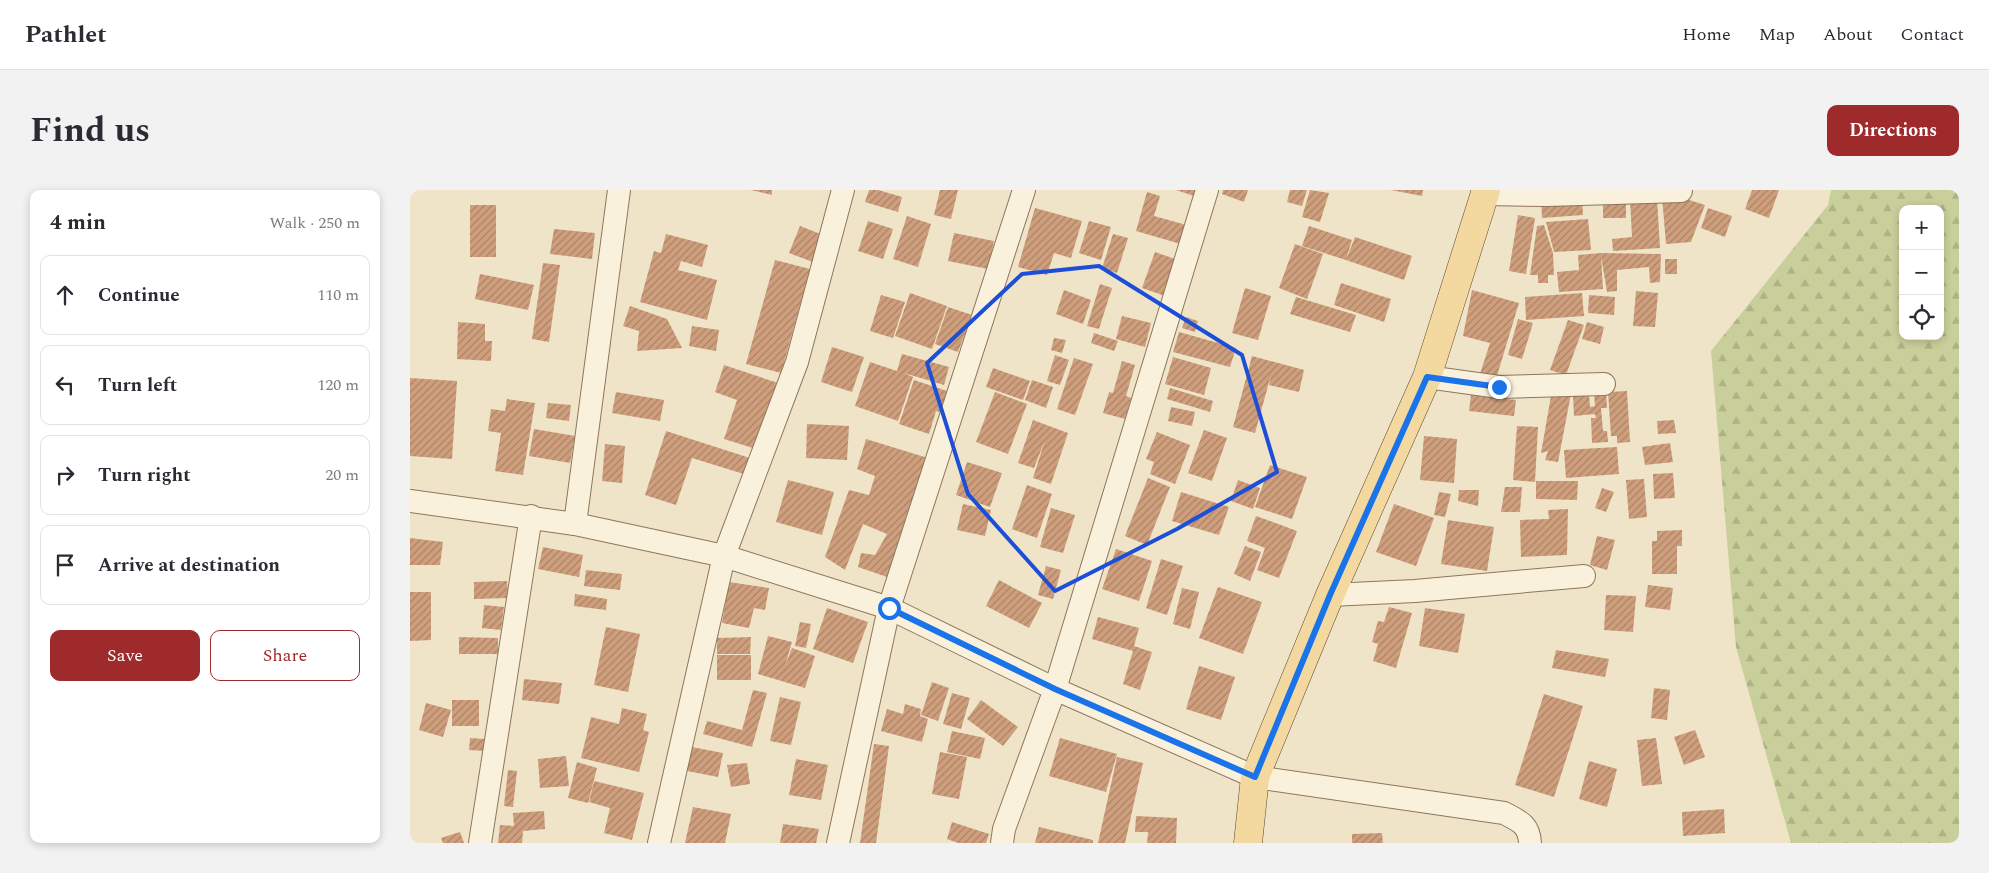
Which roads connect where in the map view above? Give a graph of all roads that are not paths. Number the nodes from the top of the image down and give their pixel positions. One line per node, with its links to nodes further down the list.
1 (619, 190): 11 (street)
2 (843, 190): 12 (street)
3 (1024, 190): 15 (street)
4 (1207, 190): 16 (street)
5 (1681, 191): 6 (street)
6 (1486, 192): 7 (main road)
7 (1427, 377): 8 (street); 14 (main road)
8 (1604, 384)
9 (410, 501): 10 (street)
10 (530, 516): 11 (street); 18 (street)
11 (575, 524): 12 (street)
12 (724, 556): 15 (street); 19 (street)
13 (1584, 576): 14 (street)
14 (1330, 595): 17 (main road)
15 (889, 608): 16 (street); 20 (street)
16 (1055, 689): 17 (street); 21 (street)
17 (1255, 777): 22 (main road); 23 (street)
18 (480, 843)
19 (659, 843)
20 (838, 843)
21 (1002, 843)
22 (1248, 843)
23 (1530, 843)

